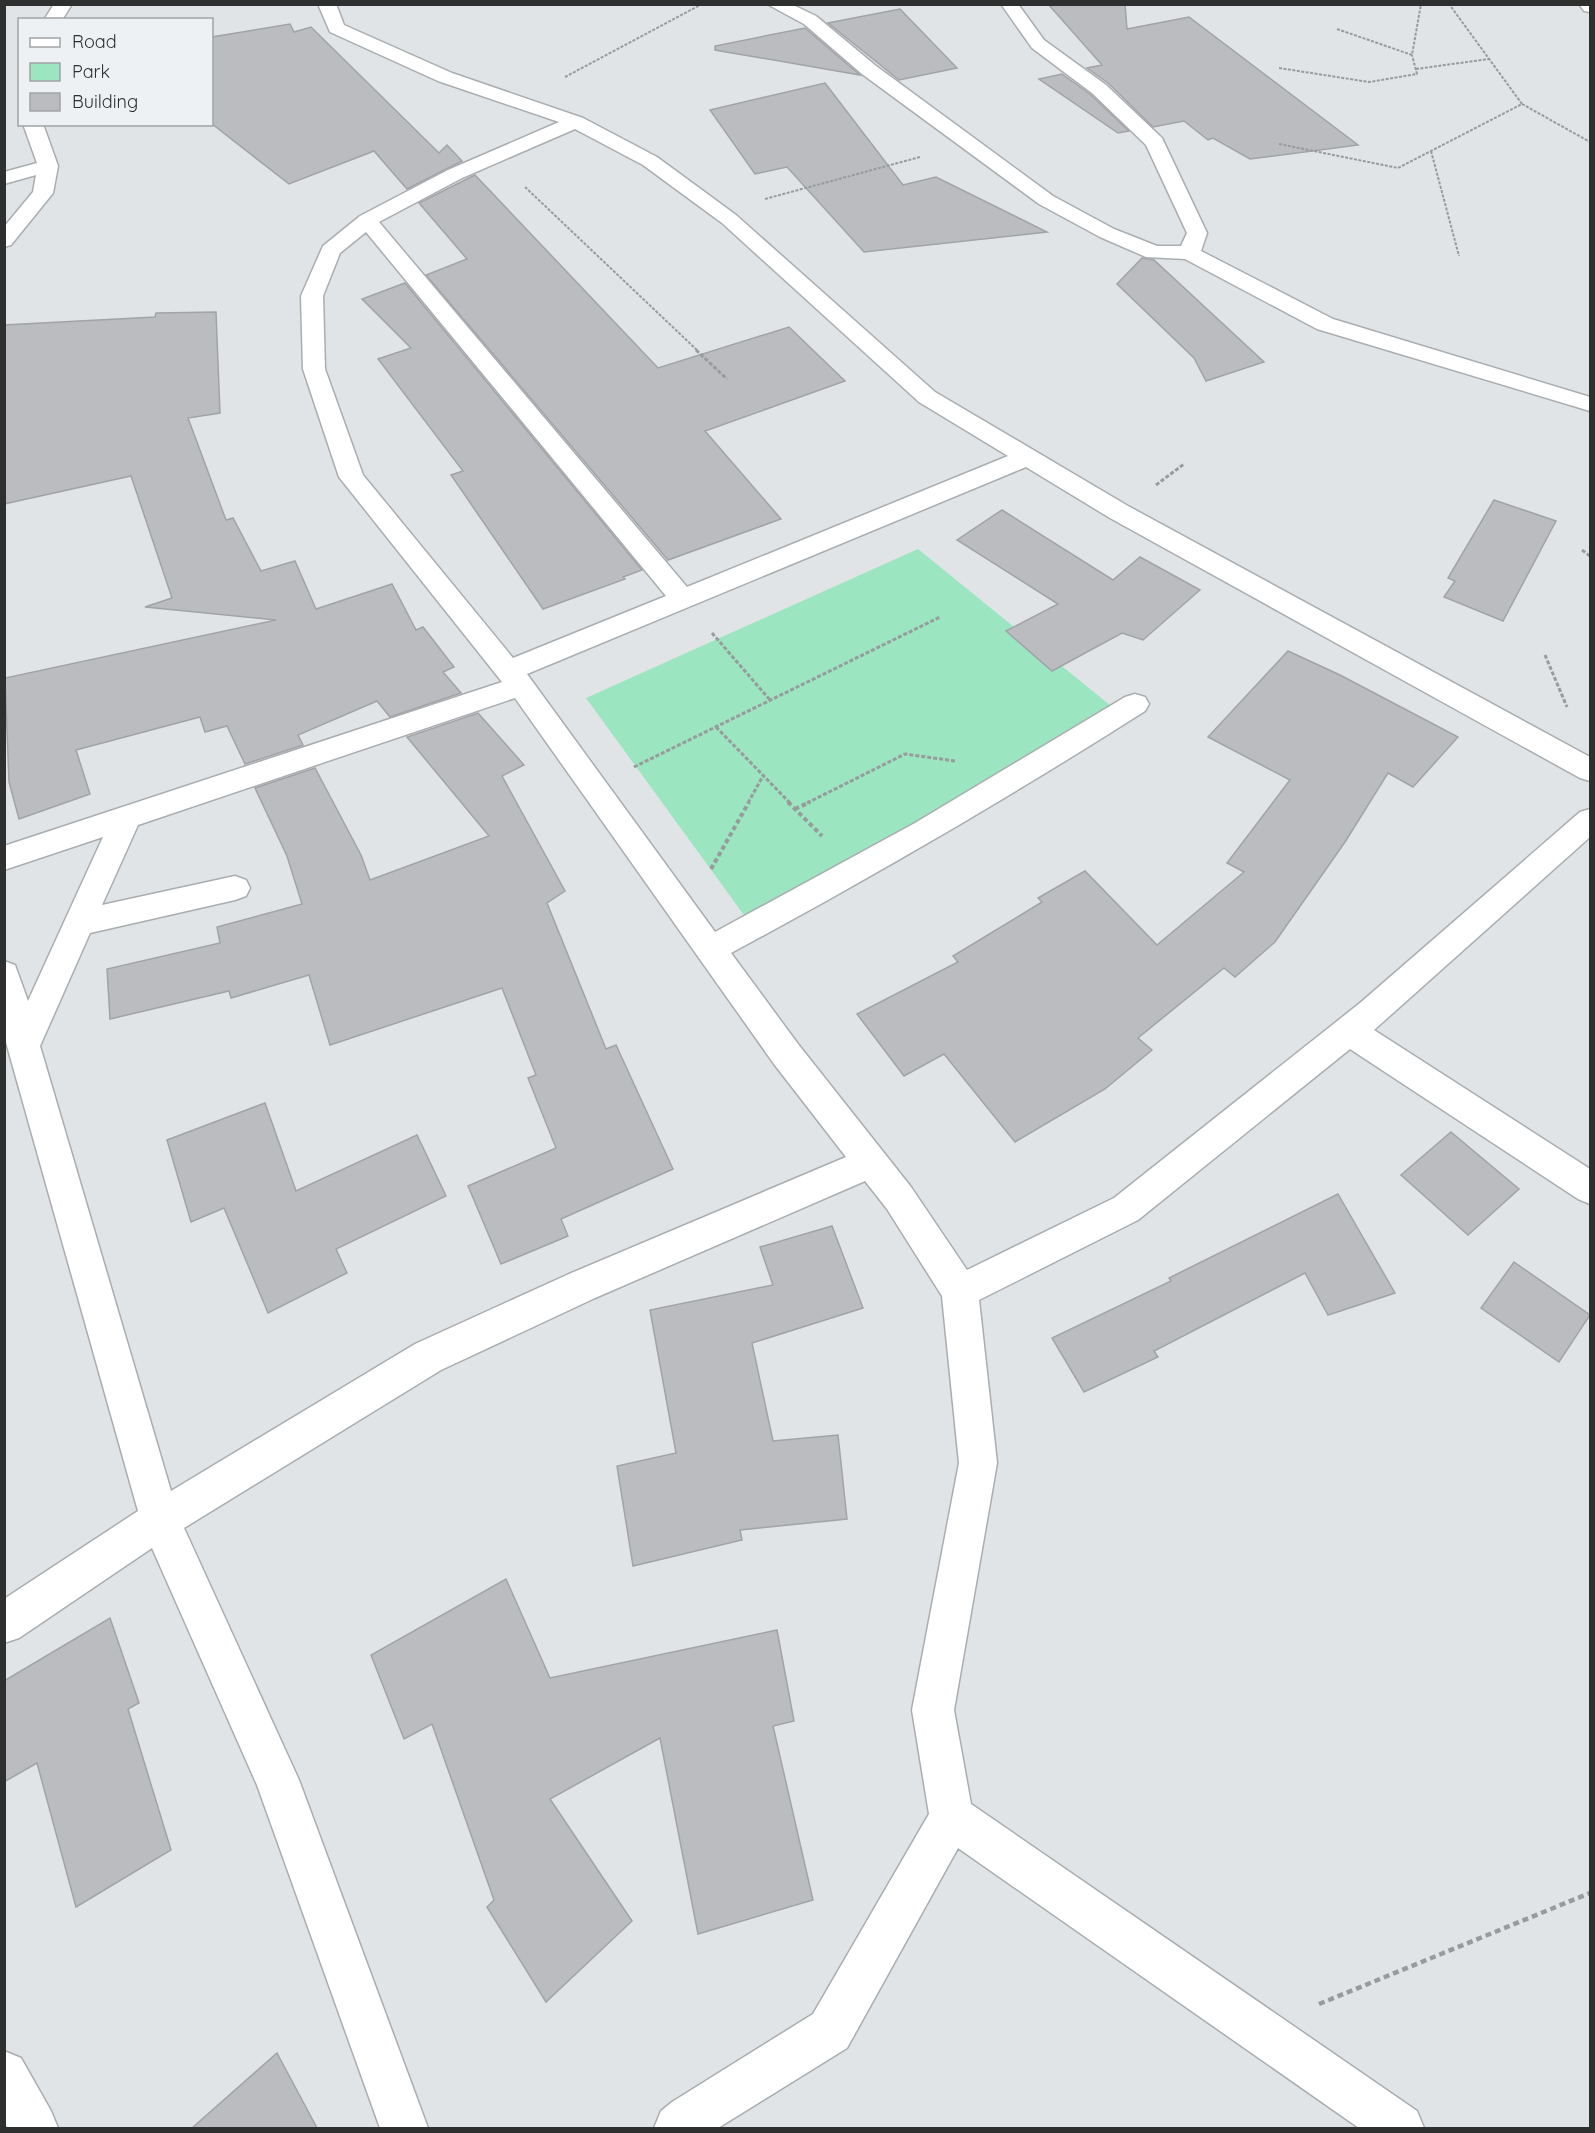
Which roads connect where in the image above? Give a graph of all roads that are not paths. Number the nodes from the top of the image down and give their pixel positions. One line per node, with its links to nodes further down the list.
1 (63, 4): 5 (street)
2 (327, 4): 6 (street)
3 (776, 4): 12 (street)
4 (1008, 4): 12 (street)
5 (54, 18)
6 (576, 122): 10 (street); 14 (street)
7 (34, 126): 8 (street)
8 (48, 166): 9 (street); 11 (street)
9 (4, 178)
10 (367, 220): 15 (street); 16 (street)
11 (4, 241)
12 (1189, 253): 13 (street)
13 (1590, 404)
14 (1027, 457): 15 (street); 18 (street)
15 (682, 598): 16 (street)
16 (514, 679): 19 (street); 24 (street)
17 (1135, 704): 24 (street)
18 (1590, 770)
19 (126, 818): 21 (street); 23 (street)
20 (1590, 820): 26 (street)
21 (4, 858)
22 (235, 888): 23 (street)
23 (79, 923): 27 (street)
24 (711, 950): 28 (street)
25 (4, 974): 27 (street)
26 (1348, 1030): 29 (street); 30 (street)
27 (24, 1046): 31 (street)
28 (871, 1162): 30 (street); 31 (street)
29 (1590, 1188)
30 (960, 1291): 33 (street)
31 (160, 1520): 32 (street); 37 (street)
32 (4, 1623)
33 (951, 1817): 35 (street); 38 (street)
34 (4, 2075): 36 (street)
35 (687, 2125)
36 (34, 2128)
37 (404, 2128)
38 (1400, 2128)

